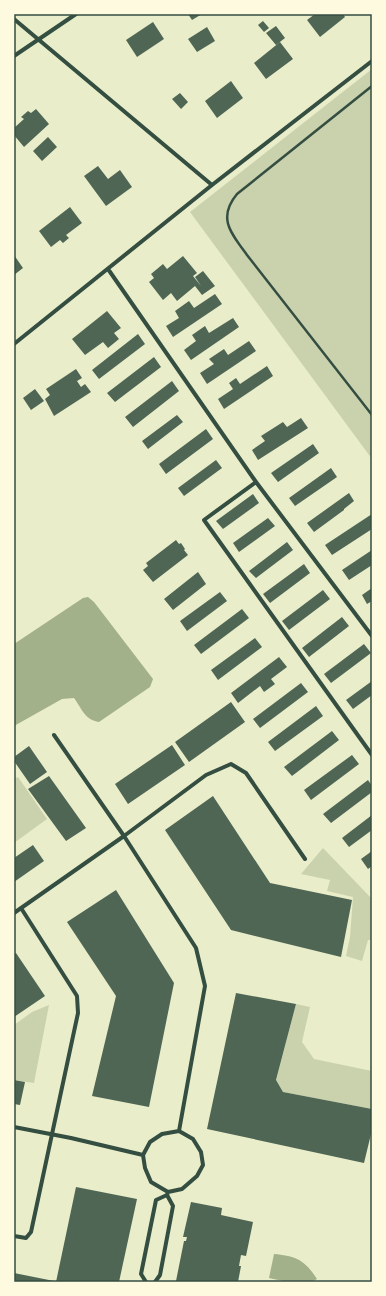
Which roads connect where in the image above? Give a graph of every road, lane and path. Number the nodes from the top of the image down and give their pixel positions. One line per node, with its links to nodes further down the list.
1 (76, 14): 3 (street)
2 (14, 19): 3 (street)
3 (38, 40): 4 (street); 7 (street)
4 (14, 56)
5 (372, 61): 7 (street)
6 (372, 86): 10 (path)
7 (212, 186): 8 (street)
8 (108, 269): 9 (street); 11 (street)
9 (14, 344)
10 (372, 415)
11 (256, 482): 12 (street); 14 (street)
12 (372, 636)
13 (54, 735): 15 (street)
14 (372, 755)
15 (124, 836): 16 (street); 17 (street); 20 (street)
16 (305, 859)
17 (21, 908): 18 (street); 21 (street)
18 (14, 913)
19 (14, 1127): 21 (street)
20 (179, 1131): 22 (street); 23 (street)
21 (51, 1134): 22 (street); 24 (street)
22 (143, 1155): 23 (street)
23 (167, 1194): 25 (street); 26 (street)
24 (14, 1236)
25 (146, 1282)
26 (155, 1282)

